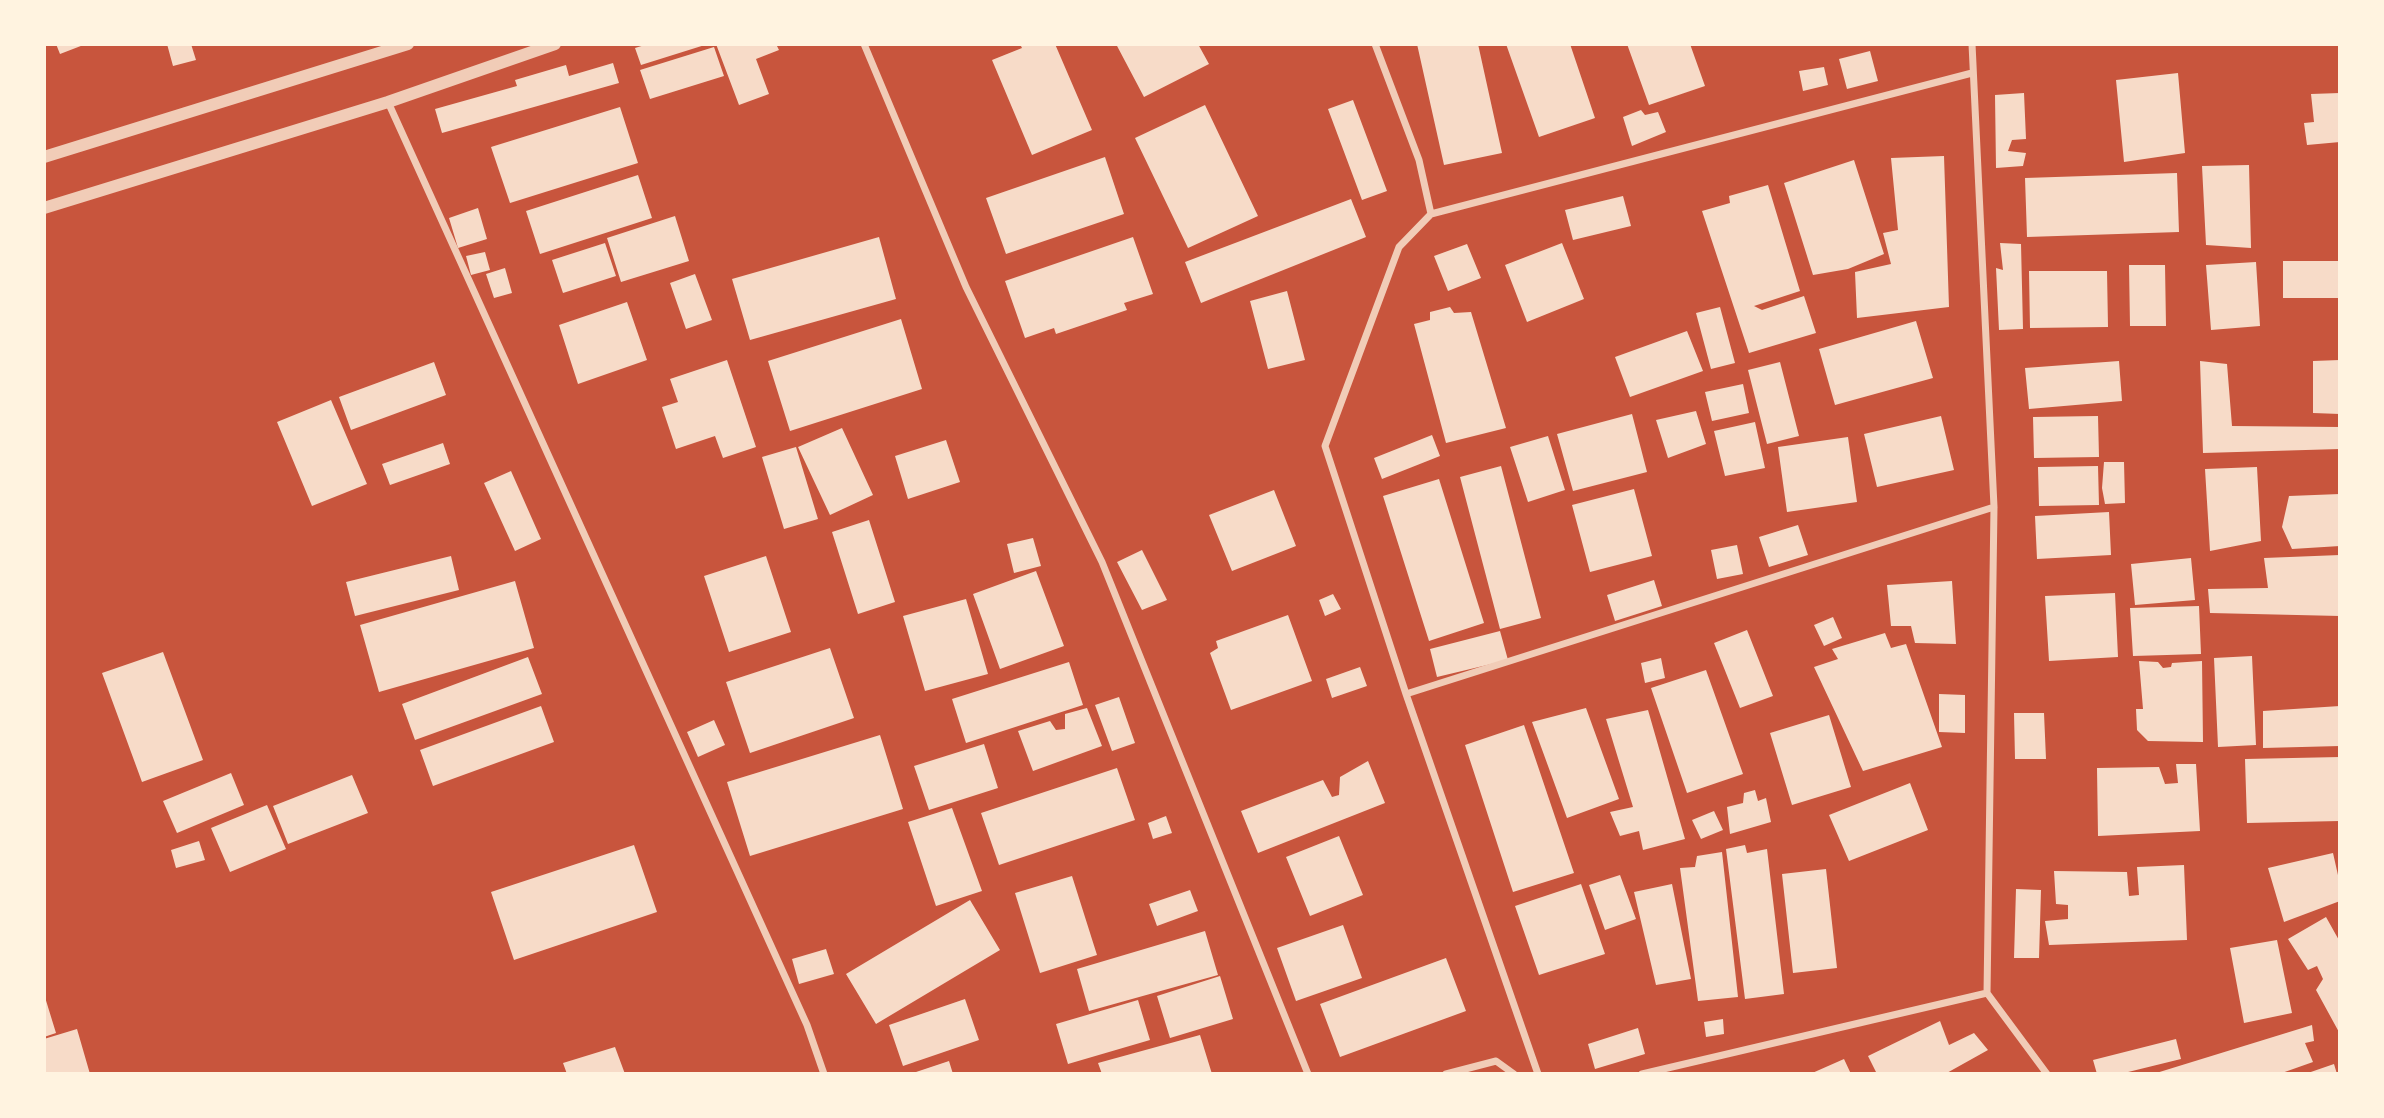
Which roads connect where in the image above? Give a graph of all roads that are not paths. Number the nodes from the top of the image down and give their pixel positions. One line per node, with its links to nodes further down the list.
1 (408, 44): 8 (street)
2 (555, 44): 7 (street)
3 (864, 44): 15 (street)
4 (1375, 44): 10 (street)
5 (1972, 44): 6 (street)
6 (1972, 73): 10 (street); 11 (street)
7 (388, 103): 9 (street); 14 (street)
8 (44, 158)
9 (44, 208)
10 (1431, 214): 12 (street)
11 (1994, 507): 12 (street); 13 (street)
12 (1406, 694): 18 (street)
13 (1987, 993): 19 (street); 20 (street)
14 (824, 1074)
15 (1308, 1074)
16 (1446, 1074): 17 (street)
17 (1514, 1074)
18 (1538, 1074)
19 (1642, 1074)
20 (2047, 1074)

